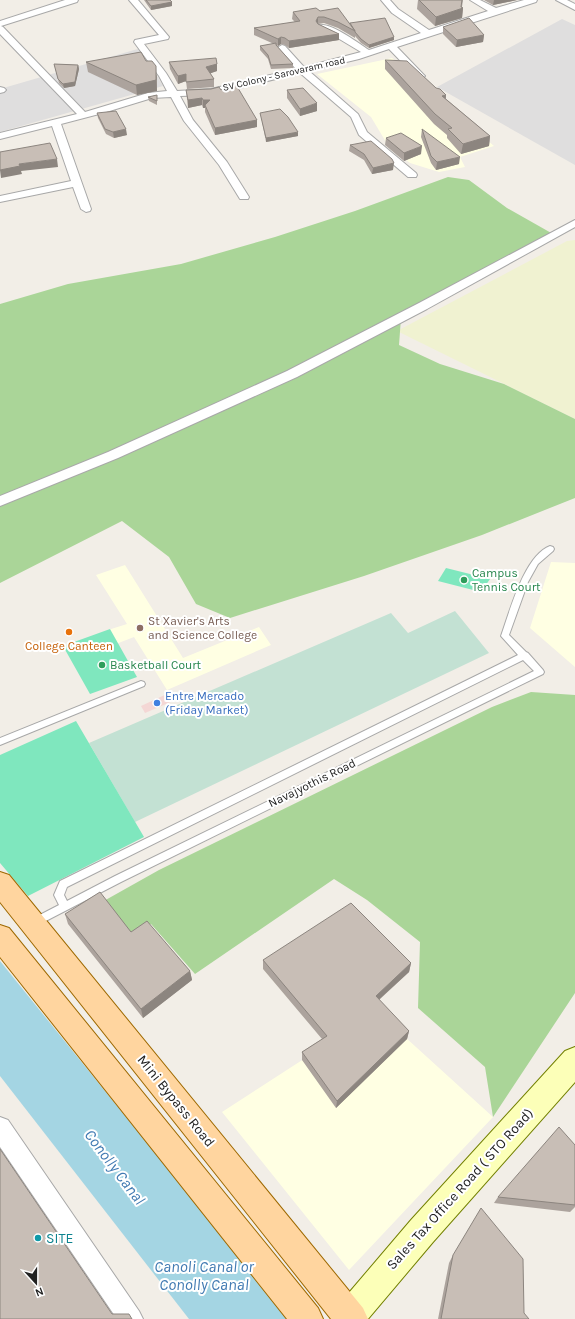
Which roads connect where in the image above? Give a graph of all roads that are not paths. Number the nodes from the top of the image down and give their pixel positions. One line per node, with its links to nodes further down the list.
1 (74, 0): 9 (street)
2 (134, 0): 18 (street)
3 (385, 0): 12 (street)
4 (474, 0): 8 (street)
5 (533, 0): 8 (street, SV Colony - Sarovaram road)
6 (560, 0): 7 (street)
7 (575, 7)
8 (494, 11): 12 (street, SV Colony - Sarovaram road)
9 (0, 24)
10 (321, 27): 15 (street)
11 (0, 29): 19 (street)
12 (427, 33): 13 (street, SV Colony - Sarovaram road)
13 (391, 46): 15 (street, SV Colony - Sarovaram road); 17 (street)
14 (282, 48): 16 (street)
15 (368, 53): 16 (street, SV Colony - Sarovaram road)
16 (302, 70): 18 (street, SV Colony - Sarovaram road); 22 (street)
17 (428, 84)
18 (174, 94): 19 (street, SV Colony - Sarovaram road); 24 (street)
19 (83, 115): 20 (street, SV Colony - Sarovaram road)
20 (56, 122): 21 (street, SV Colony - Sarovaram road); 23 (street)
21 (0, 136)
22 (412, 175)
23 (77, 183): 25 (street); 26 (street)
24 (244, 197)
25 (0, 199)
26 (86, 209)
27 (575, 223): 28 (street)
28 (0, 501)
29 (550, 549): 30 (lane, Navajyothis Road)
30 (525, 655): 34 (lane, Navajyothis Road); 34 (lane, Navajyothis Road)
31 (141, 684): 32 (lane)
32 (0, 742)
33 (0, 882): 35 (main road, Mini Bypass Road)
34 (65, 906): 35 (lane, Navajyothis Road)
35 (33, 924): 39 (main road, Mini Bypass Road)
36 (0, 937): 41 (main road)
37 (575, 1061): 39 (street, Sales Tax Office Road ( STO Road))
38 (0, 1128): 40 (street)
39 (349, 1318)
40 (131, 1319)
41 (307, 1319)

